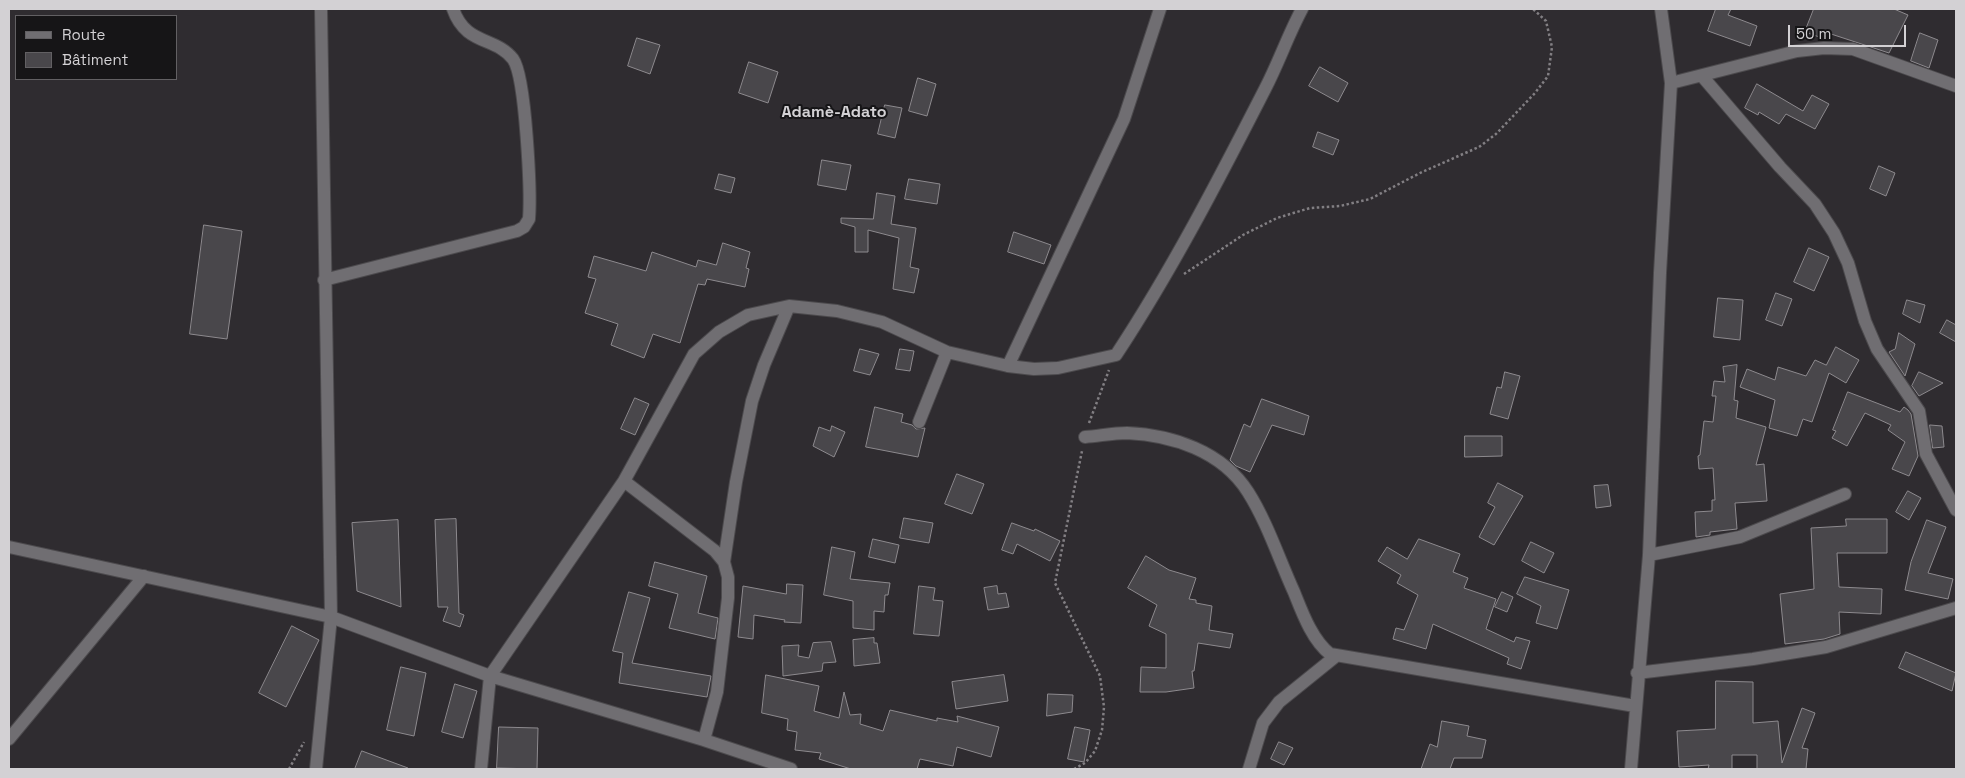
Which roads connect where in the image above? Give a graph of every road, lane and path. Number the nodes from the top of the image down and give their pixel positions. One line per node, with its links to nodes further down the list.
1 (321, 9): 11 (street)
2 (453, 9): 11 (street)
3 (1160, 9): 15 (street)
4 (1302, 9): 14 (street)
5 (1532, 9): 10 (path)
6 (1661, 9): 8 (street)
7 (1702, 76): 8 (street); 9 (street); 20 (street)
8 (1671, 83): 22 (street)
9 (1956, 86)
10 (1181, 275)
11 (324, 280): 26 (street)
12 (789, 306): 13 (street); 18 (street); 23 (street)
13 (947, 352): 15 (street); 16 (street)
14 (1116, 355): 15 (street); 17 (path)
15 (1008, 366)
16 (919, 422)
17 (1085, 438): 27 (street); 37 (path)
18 (624, 481): 23 (street); 29 (street)
19 (1845, 494): 22 (street)
20 (1956, 510)
21 (9, 548): 24 (street)
22 (1649, 555): 28 (street)
23 (724, 562): 32 (street)
24 (144, 576): 26 (street); 31 (street)
25 (1956, 608): 28 (street)
26 (331, 617): 29 (street); 34 (street)
27 (1336, 656): 30 (street); 38 (street)
28 (1637, 673): 30 (street)
29 (490, 676): 32 (street); 35 (street)
30 (1635, 706): 39 (street)
31 (9, 739)
32 (704, 740): 33 (street)
33 (764, 765): 36 (street)
34 (316, 769)
35 (481, 769)
36 (791, 769)
37 (1074, 769)
38 (1250, 769)
39 (1631, 769)

